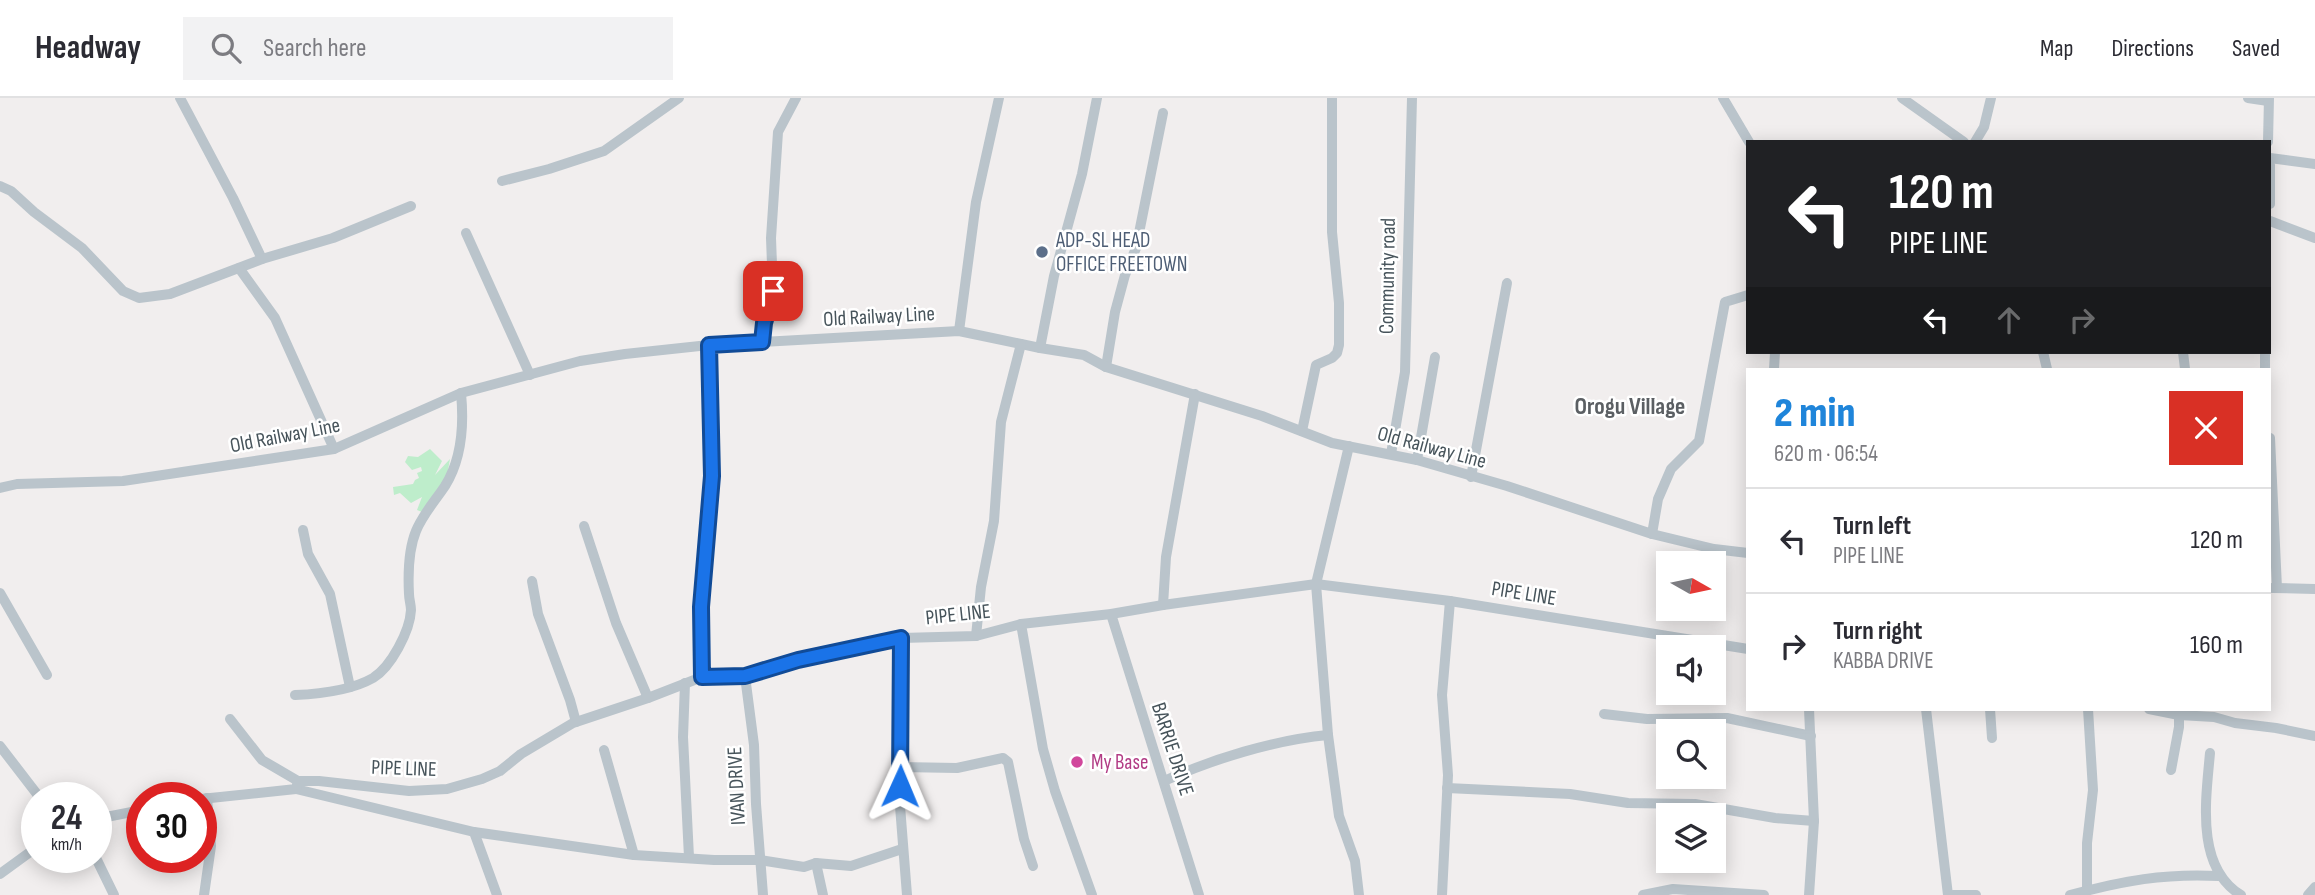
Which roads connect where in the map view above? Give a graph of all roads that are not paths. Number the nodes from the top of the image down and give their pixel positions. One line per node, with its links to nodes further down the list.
1 (180, 98): 26 (street)
2 (679, 98): 20 (street)
3 (796, 98): 31 (street)
4 (999, 98): 30 (street)
5 (1097, 98): 34 (street)
6 (1332, 98): 40 (street)
7 (1412, 98): 43 (street, Community road)
8 (1723, 98): 14 (street)
9 (1902, 98): 15 (street)
10 (1991, 98): 16 (street)
11 (2248, 98): 12 (street)
12 (2268, 100): 17 (street)
13 (1163, 113): 36 (street)
14 (1748, 140)
15 (1961, 140)
16 (1976, 140)
17 (2268, 140)
18 (2271, 158): 19 (street)
19 (2315, 164)
20 (502, 181)
21 (0, 186): 27 (street)
22 (411, 206): 26 (street)
23 (2271, 221): 25 (street)
24 (466, 233): 37 (street)
25 (2315, 239)
26 (262, 259): 27 (street)
27 (239, 268): 42 (street)
28 (1507, 283): 45 (street)
29 (1746, 296): 50 (street)
30 (959, 331): 31 (street, Old Railway Line); 32 (street, Old Railway Line)
31 (762, 342): 33 (street, Old Railway Line)
32 (1021, 344): 34 (street, Old Railway Line); 61 (street)
33 (709, 345): 37 (street, Old Railway Line); 66 (street)
34 (1040, 348): 36 (street, Old Railway Line)
35 (1435, 357): 44 (street)
36 (1106, 367): 39 (street, Old Railway Line)
37 (530, 375): 38 (street, Old Railway Line)
38 (461, 393): 42 (street, Old Railway Line); 68 (street)
39 (1195, 394): 40 (street, Old Railway Line); 58 (street)
40 (1302, 431): 41 (street, Old Railway Line)
41 (1349, 446): 43 (street, Old Railway Line); 53 (street)
42 (334, 449): 46 (street, Old Railway Line)
43 (1391, 454): 44 (street, Old Railway Line)
44 (1417, 460): 45 (street, Old Railway Line)
45 (1471, 477): 50 (street, Old Railway Line)
46 (0, 488)
47 (2271, 488): 54 (street)
48 (584, 526): 70 (street)
49 (303, 530): 68 (street)
50 (1653, 534): 51 (street, Old Railway Line)
51 (1746, 553)
52 (532, 581): 79 (street)
53 (1316, 584): 57 (street, PIPE LINE); 58 (street, PIPE LINE); 80 (street)
54 (2273, 588): 55 (street)
55 (2315, 589)
56 (0, 593): 64 (street)
57 (1450, 600): 63 (street, PIPE LINE); 92 (street)
58 (1163, 605): 59 (street, PIPE LINE)
59 (1111, 614): 60 (street, PIPE LINE); 89 (street, BARRIE DRIVE)
60 (1020, 624): 61 (street, PIPE LINE); 115 (street)
61 (976, 636): 62 (street, PIPE LINE)
62 (901, 638): 65 (street, PIPE LINE); 87 (street)
63 (1746, 649)
64 (47, 675)
65 (745, 676): 66 (street, PIPE LINE); 100 (street, IVAN DRIVE)
66 (702, 677): 67 (street, PIPE LINE)
67 (685, 684): 70 (street, PIPE LINE); 98 (street)
68 (350, 687): 69 (street)
69 (295, 695)
70 (649, 698): 79 (street, PIPE LINE)
71 (1810, 711): 81 (street)
72 (1926, 711): 122 (street)
73 (1990, 711): 83 (street)
74 (2088, 711): 108 (street)
75 (2179, 712): 76 (street); 88 (street)
76 (2215, 713): 82 (street)
77 (1604, 715): 81 (street)
78 (230, 719): 91 (street)
79 (576, 722): 91 (street, PIPE LINE)
80 (1328, 735): 89 (street); 117 (street)
81 (1811, 736): 94 (street)
82 (2315, 736)
83 (1992, 738)
84 (0, 746): 90 (street)
85 (604, 750): 97 (street)
86 (2210, 753): 106 (street)
87 (900, 767): 96 (street); 102 (street)
88 (2171, 770)
89 (1164, 781): 116 (street, BARRIE DRIVE)
90 (28, 782)
91 (297, 785): 93 (street, PIPE LINE); 95 (street)
92 (1447, 788): 94 (street); 118 (street)
93 (217, 796)
94 (1814, 821): 121 (street)
95 (474, 832): 97 (street); 111 (street)
96 (902, 849): 101 (street); 114 (street)
97 (634, 855): 98 (street)
98 (689, 857): 100 (street)
99 (21, 859): 105 (street)
100 (760, 860): 101 (street); 112 (street, IVAN DRIVE)
101 (816, 863): 113 (street)
102 (1033, 866)
103 (103, 873): 109 (street)
104 (207, 873): 110 (street)
105 (0, 874)
106 (2219, 876): 108 (street); 125 (street)
107 (2315, 887): 126 (street)
108 (2087, 891): 124 (street)
109 (114, 895)
110 (204, 895)
111 (497, 895)
112 (763, 895)
113 (823, 895)
114 (907, 895)
115 (1092, 895)
116 (1199, 895)
117 (1359, 895)
118 (1442, 895)
119 (1643, 895): 120 (street)
120 (1763, 895)
121 (1809, 895)
122 (1951, 895): 123 (street)
123 (1976, 895)
124 (2070, 895)
125 (2241, 895)
126 (2308, 895)

